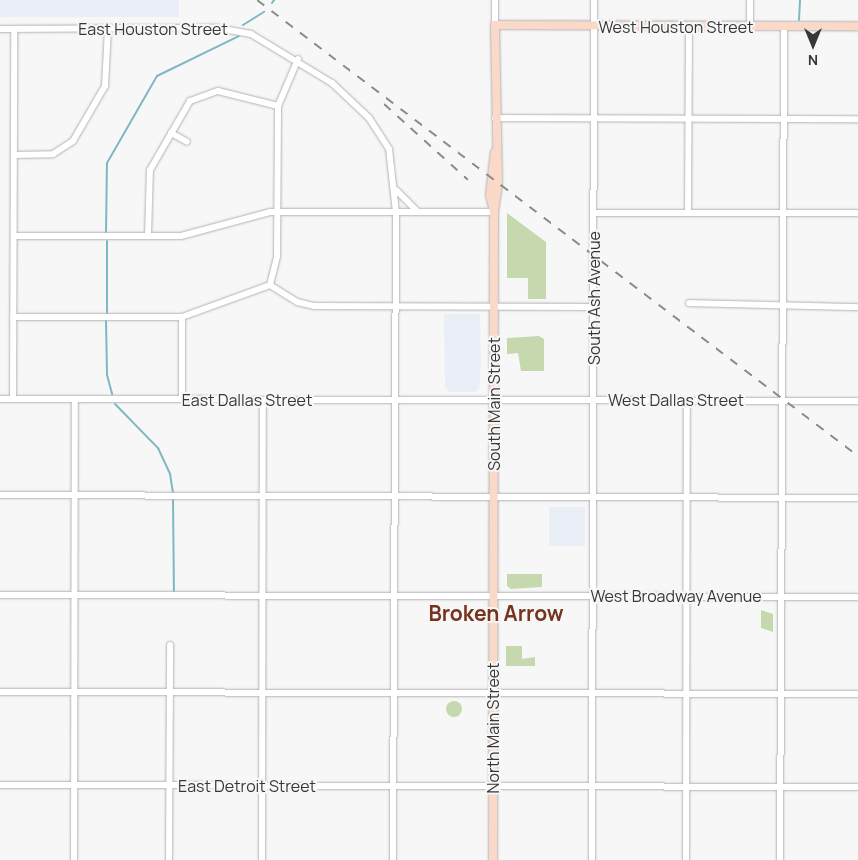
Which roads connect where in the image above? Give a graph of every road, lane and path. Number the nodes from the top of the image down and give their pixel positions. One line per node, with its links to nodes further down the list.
1 (495, 0): 4 (street, South Main Street)
2 (594, 0): 7 (street, South Ash Avenue)
3 (750, 0): 8 (street)
4 (495, 26): 7 (main road, West Houston Street); 15 (main road, South Main Street)
5 (689, 26): 7 (main road, West Houston Street); 8 (main road, West Houston Street); 17 (street)
6 (858, 26): 9 (main road, West Houston Street)
7 (594, 27): 16 (street, South Ash Avenue)
8 (750, 27): 9 (main road, West Houston Street)
9 (784, 27): 18 (street)
10 (0, 29): 11 (street, East Houston Street)
11 (14, 29): 12 (street, East Houston Street); 22 (street)
12 (108, 29): 13 (street, East Houston Street); 22 (street)
13 (298, 59): 14 (street); 23 (street, East Houston Street)
14 (278, 106): 20 (street); 24 (street)
15 (495, 118): 16 (street); 27 (main road, South Main Street)
16 (594, 118): 17 (street); 28 (street, South Ash Avenue)
17 (688, 119): 18 (street); 29 (street)
18 (783, 119): 19 (street); 30 (street)
19 (858, 119)
20 (171, 133): 21 (street); 33 (street)
21 (186, 142)
22 (14, 155): 32 (street)
23 (395, 189): 25 (street, East Houston Street); 26 (street)
24 (278, 212): 25 (street); 33 (street); 34 (street)
25 (396, 212): 26 (street); 36 (street, East Houston Street)
26 (420, 212): 27 (street)
27 (494, 212): 37 (main road, South Main Street)
28 (594, 213): 29 (street); 39 (street, South Ash Avenue)
29 (688, 213): 30 (street)
30 (782, 213): 31 (street); 38 (street)
31 (858, 213)
32 (14, 236): 33 (street); 41 (street)
33 (148, 236)
34 (270, 285): 36 (street); 42 (street)
35 (689, 303): 38 (street)
36 (395, 306): 37 (street); 48 (street, East Houston Street)
37 (494, 306): 39 (street); 49 (main road, South Main Street)
38 (781, 306): 40 (street); 52 (street)
39 (593, 307): 50 (street, South Ash Avenue)
40 (858, 307)
41 (13, 317): 42 (street); 44 (street)
42 (182, 318): 46 (street)
43 (0, 399): 44 (street, East Dallas Street)
44 (13, 399): 45 (street, East Dallas Street)
45 (75, 399): 46 (street, East Dallas Street); 55 (street)
46 (182, 399): 47 (street, East Dallas Street)
47 (263, 400): 48 (street, East Dallas Street); 56 (street)
48 (394, 400): 49 (street, East Dallas Street); 57 (street, East Houston Street)
49 (494, 400): 50 (street, West Dallas Street); 58 (main road, South Main Street)
50 (593, 400): 51 (street, West Dallas Street); 59 (street, South Ash Avenue)
51 (687, 401): 52 (street, West Dallas Street); 60 (street)
52 (782, 401): 53 (street, West Dallas Street); 61 (street)
53 (858, 401)
54 (0, 495): 55 (street)
55 (75, 496): 56 (street); 64 (street)
56 (262, 496): 57 (street); 65 (street)
57 (394, 497): 58 (street); 66 (street, East Houston Street)
58 (494, 497): 59 (street); 67 (main road, South Main Street)
59 (593, 497): 60 (street); 68 (street, South Ash Avenue)
60 (687, 498): 61 (street); 69 (street)
61 (782, 498): 62 (street); 70 (street)
62 (858, 498)
63 (0, 595): 64 (street, West Broadway Avenue)
64 (75, 595): 65 (street, West Broadway Avenue); 74 (street)
65 (262, 596): 66 (street, West Broadway Avenue); 76 (street)
66 (394, 596): 67 (street, West Broadway Avenue); 77 (street, East Houston Street)
67 (493, 596): 68 (street, West Broadway Avenue); 78 (main road, North Main Street)
68 (592, 596): 69 (street, West Broadway Avenue); 79 (street, South Ash Avenue)
69 (686, 596): 70 (street, West Broadway Avenue); 80 (street)
70 (780, 597): 71 (street, West Broadway Avenue); 81 (street)
71 (858, 597)
72 (170, 645): 75 (street)
73 (0, 692): 74 (street)
74 (75, 692): 75 (street); 84 (street)
75 (169, 692): 76 (street); 85 (street)
76 (262, 692): 77 (street); 86 (street)
77 (394, 692): 78 (street); 87 (street, East Houston Street)
78 (493, 692): 79 (street); 88 (main road, North Main Street)
79 (592, 693): 80 (street); 89 (street, South Ash Avenue)
80 (687, 693): 81 (street); 90 (street)
81 (781, 694): 82 (street); 92 (street)
82 (858, 694)
83 (0, 785): 84 (street, East Detroit Street)
84 (75, 785): 85 (street, East Detroit Street); 93 (street)
85 (169, 785): 86 (street, East Detroit Street); 94 (street)
86 (262, 786): 87 (street, East Detroit Street); 95 (street)
87 (394, 787): 88 (street, East Detroit Street); 96 (street, East Houston Street)
88 (493, 787): 89 (street, East Detroit Street); 97 (main road, North Main Street)
89 (592, 787): 90 (street, East Detroit Street); 98 (street, South Ash Avenue)
90 (686, 787): 92 (street, East Detroit Street); 99 (street)
91 (858, 787): 92 (street, East Detroit Street)
92 (781, 788): 100 (street)
93 (74, 860)
94 (169, 860)
95 (262, 860)
96 (393, 860)
97 (493, 860)
98 (592, 860)
99 (686, 860)
100 (780, 860)

